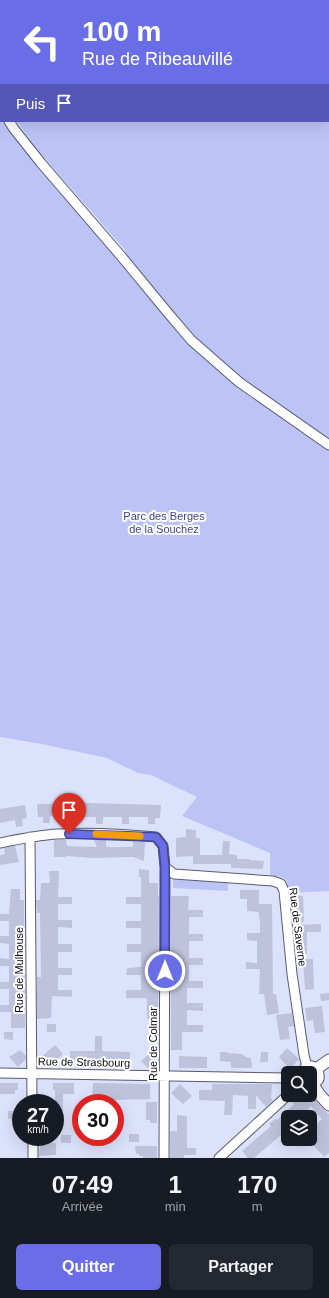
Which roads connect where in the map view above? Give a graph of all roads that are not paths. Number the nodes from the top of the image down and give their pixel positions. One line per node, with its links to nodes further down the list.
1 (10, 122): 2 (street)
2 (329, 445)
3 (30, 837): 4 (street); 5 (street, Rue de Colmar); 10 (street, Rue de Mulhouse)
4 (0, 843)
5 (165, 867): 7 (street, Rue de Saverne); 11 (street, Rue de Colmar)
6 (329, 1060): 8 (street)
7 (308, 1066)
8 (317, 1066)
9 (0, 1074): 10 (street, Rue de Strasbourg)
10 (32, 1074): 11 (street, Rue de Strasbourg); 14 (street, Rue de Mulhouse)
11 (165, 1075): 12 (street, Rue de Strasbourg); 19 (street, Rue de Colmar)
12 (281, 1078)
13 (317, 1091): 16 (street)
14 (32, 1094)
15 (281, 1101): 20 (street)
16 (329, 1105)
17 (33, 1146): 18 (street)
18 (33, 1158)
19 (164, 1158)
20 (218, 1158)

